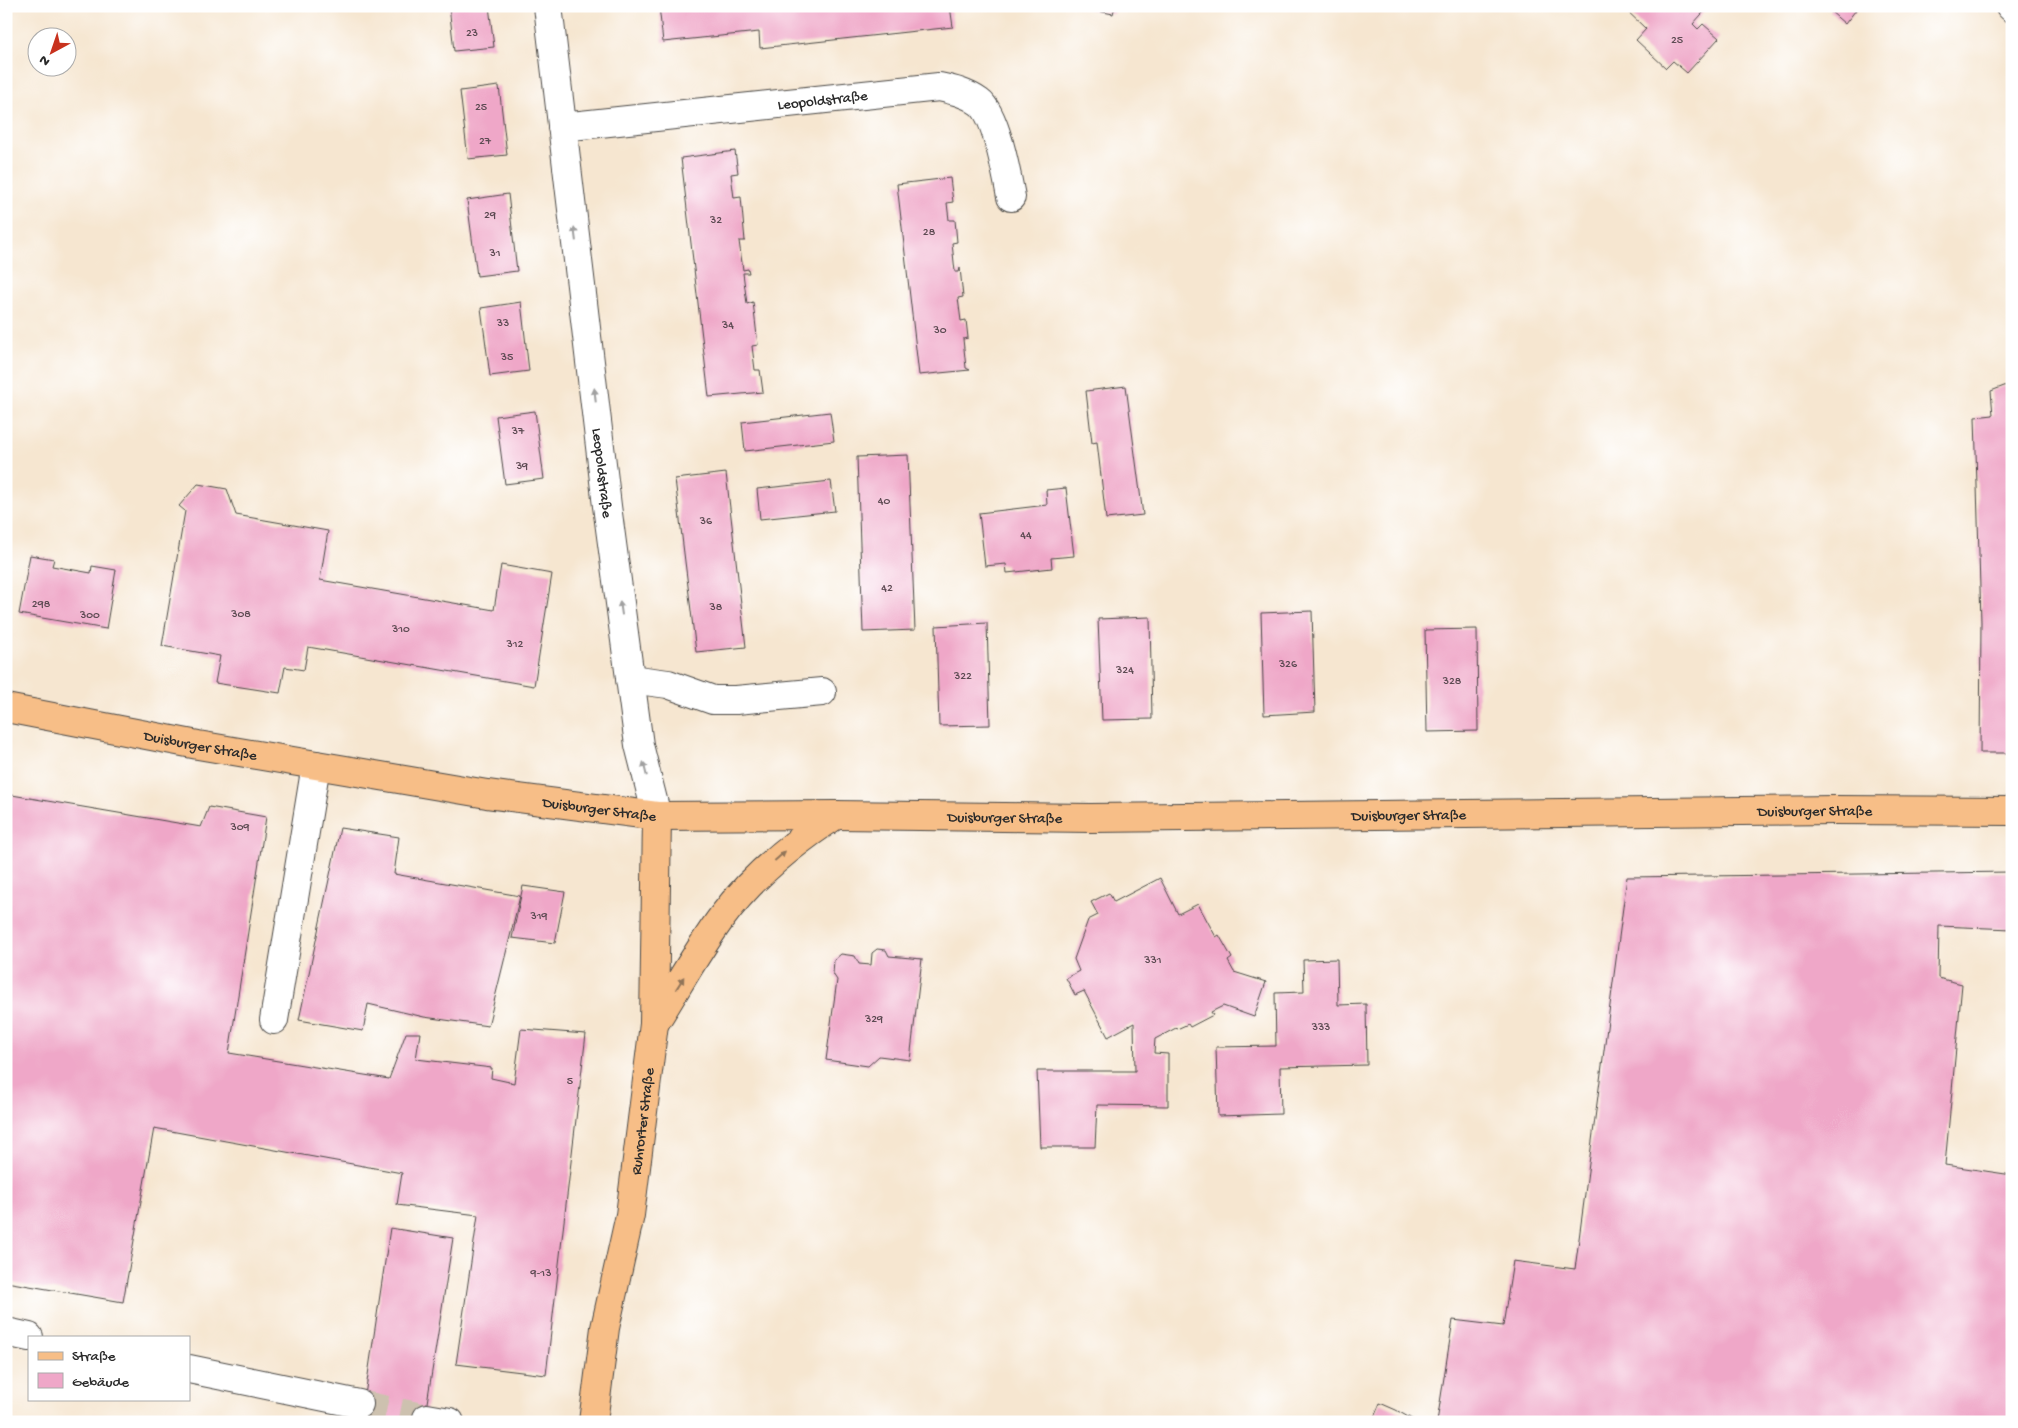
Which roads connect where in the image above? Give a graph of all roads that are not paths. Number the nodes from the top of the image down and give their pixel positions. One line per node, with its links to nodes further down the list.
1 (548, 6): 2 (street, Leopoldstraße)
2 (562, 127): 3 (street, Leopoldstraße); 4 (street, Leopoldstraße, one-way to 2)
3 (1011, 197)
4 (630, 679): 5 (street); 10 (street, Leopoldstraße, one-way to 4)
5 (822, 692)
6 (6, 708): 7 (main road, Duisburger Straße)
7 (316, 765): 10 (main road, Duisburger Straße); 11 (street)
8 (2012, 811): 9 (main road, Duisburger Straße)
9 (836, 815): 10 (main road, Duisburger Straße); 12 (main road, one-way to 9)
10 (657, 816): 12 (main road, Ruhrorter Straße)
11 (274, 1020)
12 (654, 1024): 17 (main road, Ruhrorter Straße)
13 (6, 1332): 14 (street)
14 (28, 1337)
15 (190, 1369): 16 (street)
16 (359, 1404)
17 (593, 1422)

